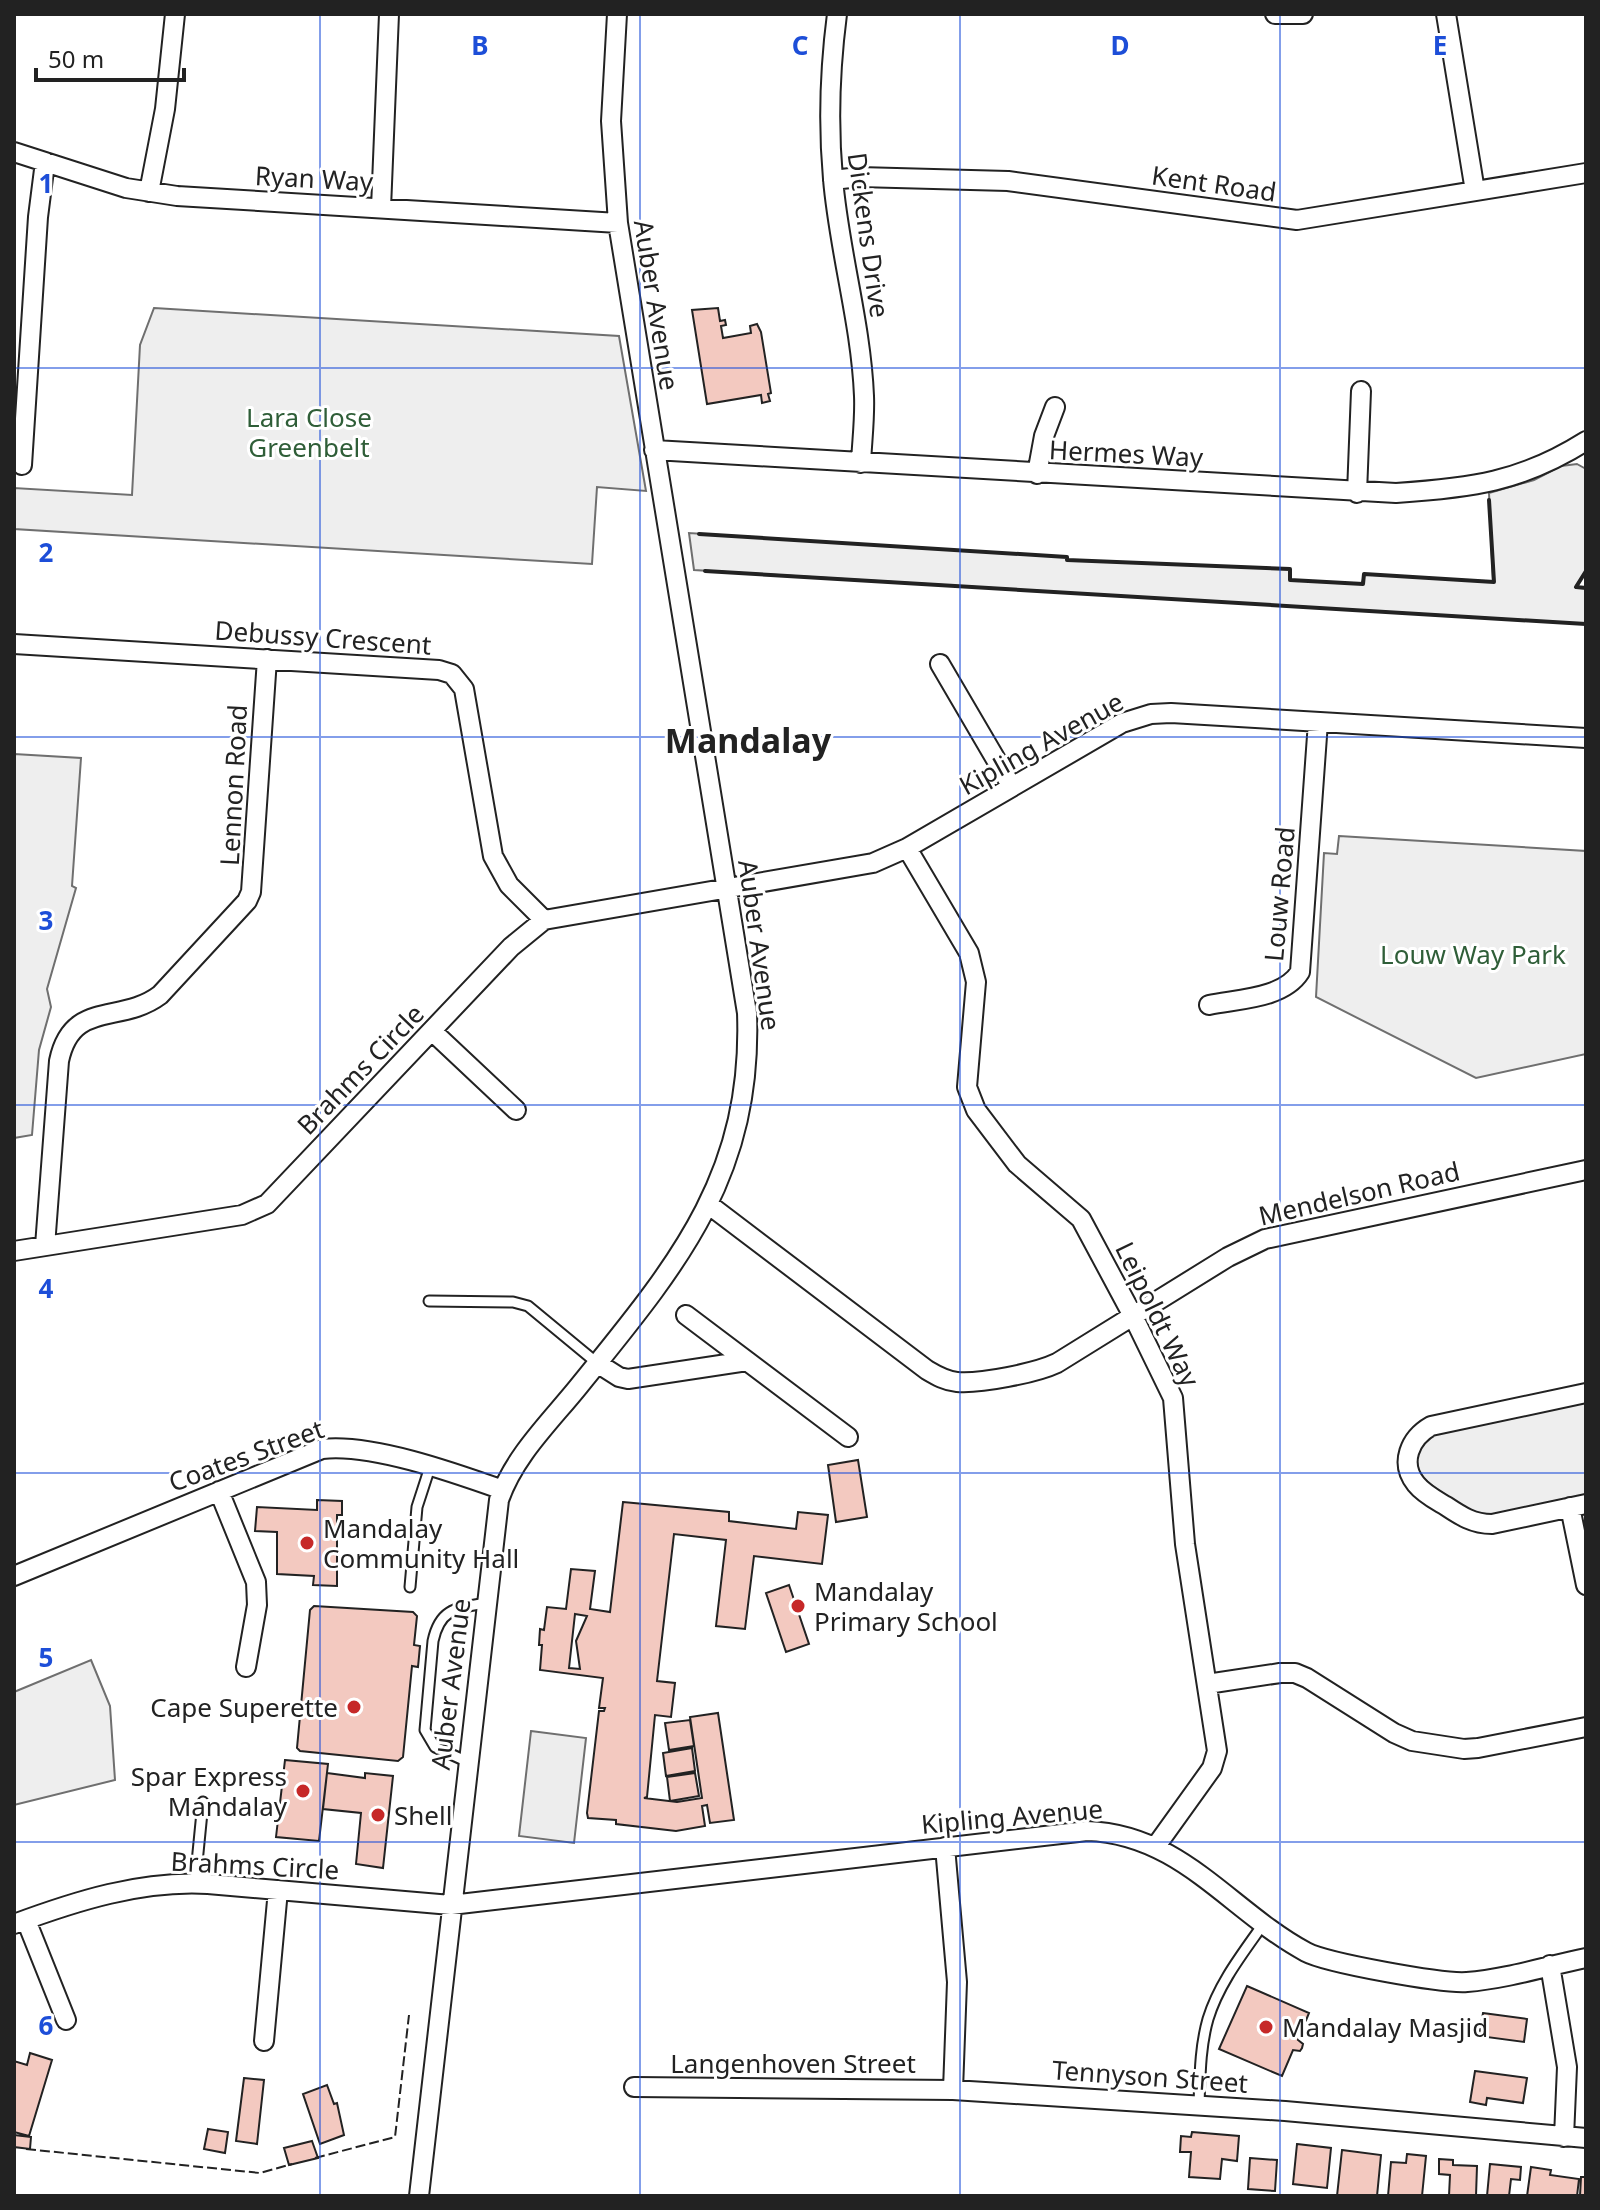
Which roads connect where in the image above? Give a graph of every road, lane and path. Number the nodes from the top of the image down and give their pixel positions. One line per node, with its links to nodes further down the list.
1 (175, 14): 13 (street)
2 (389, 14): 14 (street)
3 (617, 14): 15 (street, Auber Avenue)
4 (837, 14): 11 (street, Dickens Drive)
5 (1275, 14): 6 (street)
6 (1303, 14)
7 (1446, 14): 12 (street)
8 (14, 152): 9 (street, Ryan Way)
9 (45, 162): 13 (street, Ryan Way); 21 (street)
10 (1586, 173): 12 (street, Kent Road)
11 (833, 180): 12 (street, Kent Road); 20 (street, Dickens Drive)
12 (1475, 191)
13 (149, 192): 14 (street, Ryan Way)
14 (381, 208): 15 (street, Ryan Way)
15 (618, 223): 19 (street, Auber Avenue)
16 (1361, 391): 23 (street)
17 (1055, 407): 22 (street)
18 (1585, 444): 23 (street, Hermes Way)
19 (654, 450): 20 (street, Hermes Way); 31 (street, Auber Avenue)
20 (861, 463): 22 (street, Hermes Way)
21 (22, 465)
22 (1037, 474): 23 (street, Hermes Way)
23 (1357, 493)
24 (14, 644): 25 (street, Debussy Crescent)
25 (267, 659): 32 (street, Debussy Crescent); 38 (street, Lennon Road)
26 (940, 664): 29 (street)
27 (1318, 722): 28 (street, Kipling Avenue); 29 (street, Kipling Avenue); 33 (street, Louw Road)
28 (1586, 738)
29 (1012, 787): 30 (street, Kipling Avenue)
30 (907, 848): 31 (street, Kipling Avenue); 42 (street, Leipoldt Way)
31 (727, 887): 32 (street, Brahms Circle); 37 (street, Auber Avenue)
32 (544, 920): 34 (street, Brahms Circle)
33 (1209, 1005)
34 (432, 1031): 35 (street); 38 (street, Brahms Circle)
35 (516, 1110)
36 (1586, 1170): 42 (street, Mendelson Road)
37 (708, 1204): 42 (street, Mendelson Road); 44 (street, Auber Avenue)
38 (45, 1246): 39 (street, Brahms Circle)
39 (14, 1251)
40 (429, 1301): 44 (lane)
41 (686, 1315): 43 (street)
42 (1133, 1316): 56 (street, Leipoldt Way)
43 (747, 1361): 44 (street); 46 (street)
44 (597, 1363): 48 (street, Auber Avenue)
45 (1586, 1393): 50 (street)
46 (848, 1437)
47 (430, 1467): 48 (street, Coates Street); 49 (street, Coates Street); 53 (lane)
48 (503, 1490): 54 (street, Auber Avenue)
49 (219, 1491): 51 (street, Coates Street); 55 (street)
50 (1578, 1505): 52 (street)
51 (14, 1576)
52 (1586, 1585)
53 (410, 1587)
54 (486, 1603): 58 (street, Auber Avenue); 58 (lane)
55 (246, 1667)
56 (1207, 1684): 57 (street); 60 (street, Leipoldt Way)
57 (1586, 1727)
58 (468, 1762): 64 (street, Auber Avenue)
59 (203, 1802): 62 (lane)
60 (1156, 1846): 61 (street, Kipling Avenue); 66 (street, Kipling Avenue)
61 (945, 1847): 64 (street, Kipling Avenue); 72 (street)
62 (195, 1883): 63 (street, Brahms Circle); 65 (street, Brahms Circle)
63 (278, 1890): 64 (street, Brahms Circle); 70 (street)
64 (451, 1905): 76 (street, Auber Avenue)
65 (20, 1922): 69 (street)
66 (1264, 1923): 68 (street, Kipling Avenue); 73 (lane)
67 (1586, 1958): 68 (street, Kipling Avenue)
68 (1550, 1965): 74 (street)
69 (66, 2020)
70 (264, 2041)
71 (634, 2087): 72 (street, Langenhoven Street)
72 (953, 2090): 73 (street, Tennyson Street)
73 (1199, 2105): 74 (street, Tennyson Street)
74 (1564, 2137): 75 (street, Tennyson Street)
75 (1586, 2138)
76 (419, 2196)

